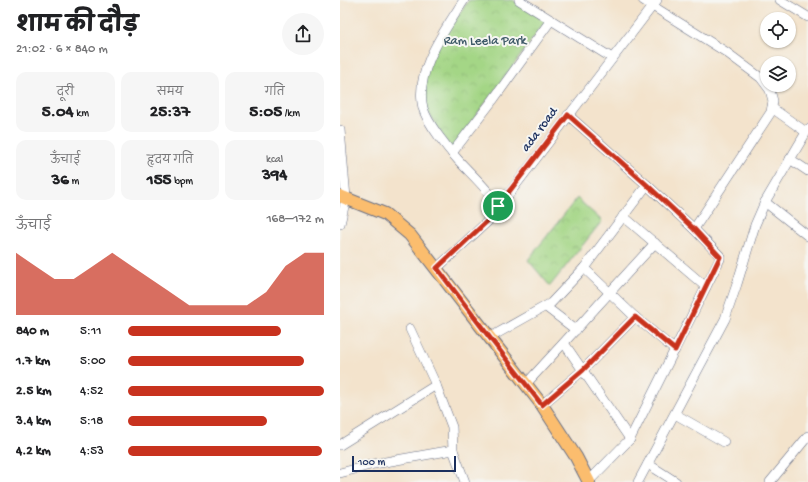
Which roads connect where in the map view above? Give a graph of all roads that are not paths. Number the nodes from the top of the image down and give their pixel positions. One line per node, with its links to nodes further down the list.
1 (463, 0): 14 (street)
2 (519, 0): 8 (street)
3 (643, 0): 5 (street)
4 (780, 0): 6 (street)
5 (655, 3): 9 (street, ada road); 10 (street)
6 (795, 4): 7 (street)
7 (808, 17)
8 (551, 20): 9 (street); 14 (street)
9 (612, 58): 11 (street, ada road)
10 (772, 108): 13 (street); 23 (street)
11 (568, 115): 17 (street); 20 (street, ada road)
12 (340, 130): 18 (street)
13 (807, 131): 15 (street)
14 (452, 153): 20 (street)
15 (790, 159): 16 (street); 19 (street)
16 (808, 171)
17 (647, 185): 21 (street); 23 (street)
18 (343, 197): 22 (street); 26 (main road)
19 (765, 202): 24 (street); 41 (street)
20 (498, 206): 26 (street, ada road)
21 (623, 216): 25 (street); 27 (street)
22 (340, 224)
23 (694, 229): 28 (street)
24 (808, 236)
25 (655, 243): 28 (street); 29 (street)
26 (437, 268): 34 (main road)
27 (584, 268): 29 (street); 30 (street)
28 (706, 287): 36 (street)
29 (610, 293): 31 (street); 33 (street)
30 (546, 307): 33 (street); 34 (street)
31 (635, 317): 36 (street); 37 (street)
32 (410, 329): 39 (street)
33 (576, 330): 35 (street)
34 (490, 338): 38 (main road)
35 (564, 343): 37 (street); 38 (street)
36 (675, 350): 43 (street)
37 (583, 370): 40 (street); 43 (street)
38 (526, 384): 40 (main road)
39 (436, 385): 45 (street); 46 (street)
40 (542, 405): 49 (main road)
41 (675, 414): 44 (street); 47 (street)
42 (808, 436): 53 (street)
43 (630, 439): 49 (street)
44 (724, 442)
45 (340, 445)
46 (453, 450): 48 (street); 50 (street)
47 (648, 464): 51 (street); 52 (street)
48 (340, 473)
49 (589, 481)
50 (465, 482)
51 (638, 482)
52 (676, 482)
53 (770, 482)

